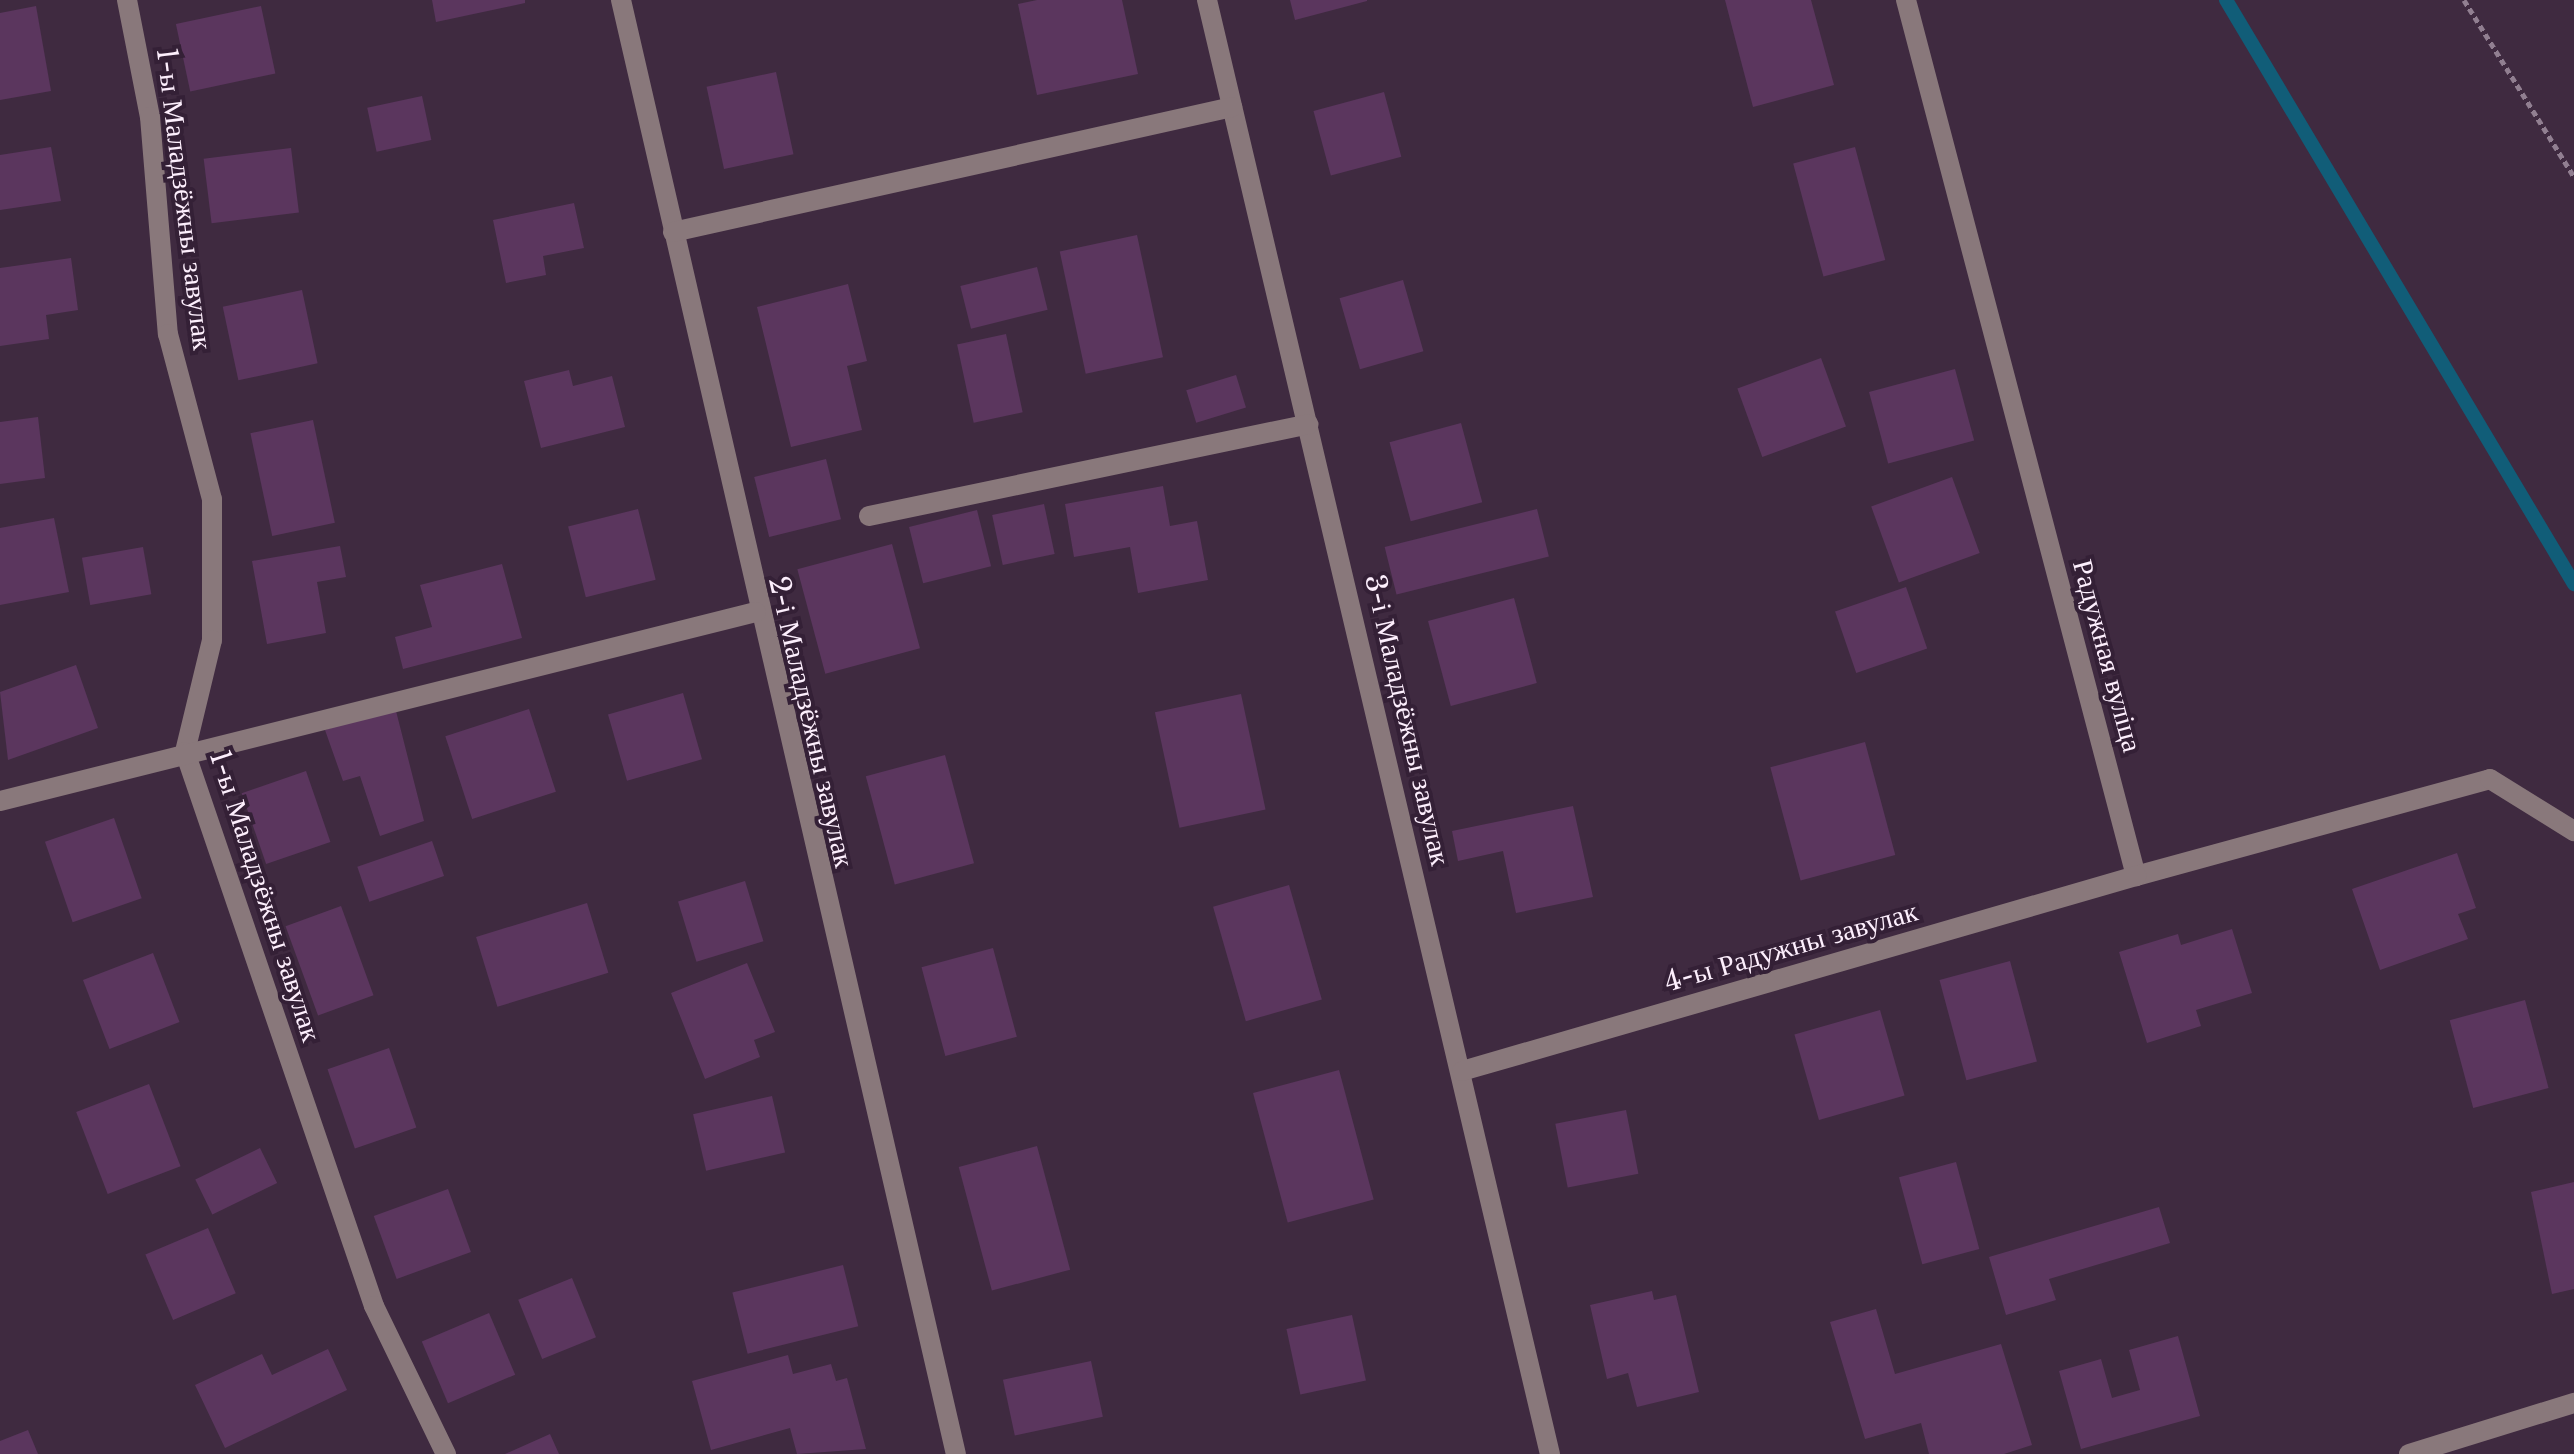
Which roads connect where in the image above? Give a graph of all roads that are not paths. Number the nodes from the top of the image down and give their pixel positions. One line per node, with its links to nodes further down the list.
1 (127, 0): 10 (street, 1-ы Маладзёжны завулак)
2 (621, 0): 6 (street, 2-і Маладзёжны завулак)
3 (1207, 0): 5 (street, 3-і Маладзёжны завулак)
4 (1906, 0): 13 (street, Радужная вуліца)
5 (1232, 107): 6 (street); 7 (street, 3-і Маладзёжны завулак)
6 (673, 232): 9 (street, 2-і Маладзёжны завулак)
7 (1308, 424): 8 (street); 14 (street, 3-і Маладзёжны завулак)
8 (869, 516)
9 (756, 612): 10 (street); 17 (street, 2-і Маладзёжны завулак)
10 (185, 752): 11 (street); 16 (street, 1-ы Маладзёжны завулак)
11 (0, 801)
12 (2574, 831): 13 (street)
13 (2136, 876): 14 (street, 4-ы Радужны завулак)
14 (1462, 1071): 18 (street, 3-і Маладзёжны завулак)
15 (2574, 1403): 19 (street)
16 (446, 1454)
17 (956, 1454)
18 (1550, 1454)
19 (2409, 1454)

